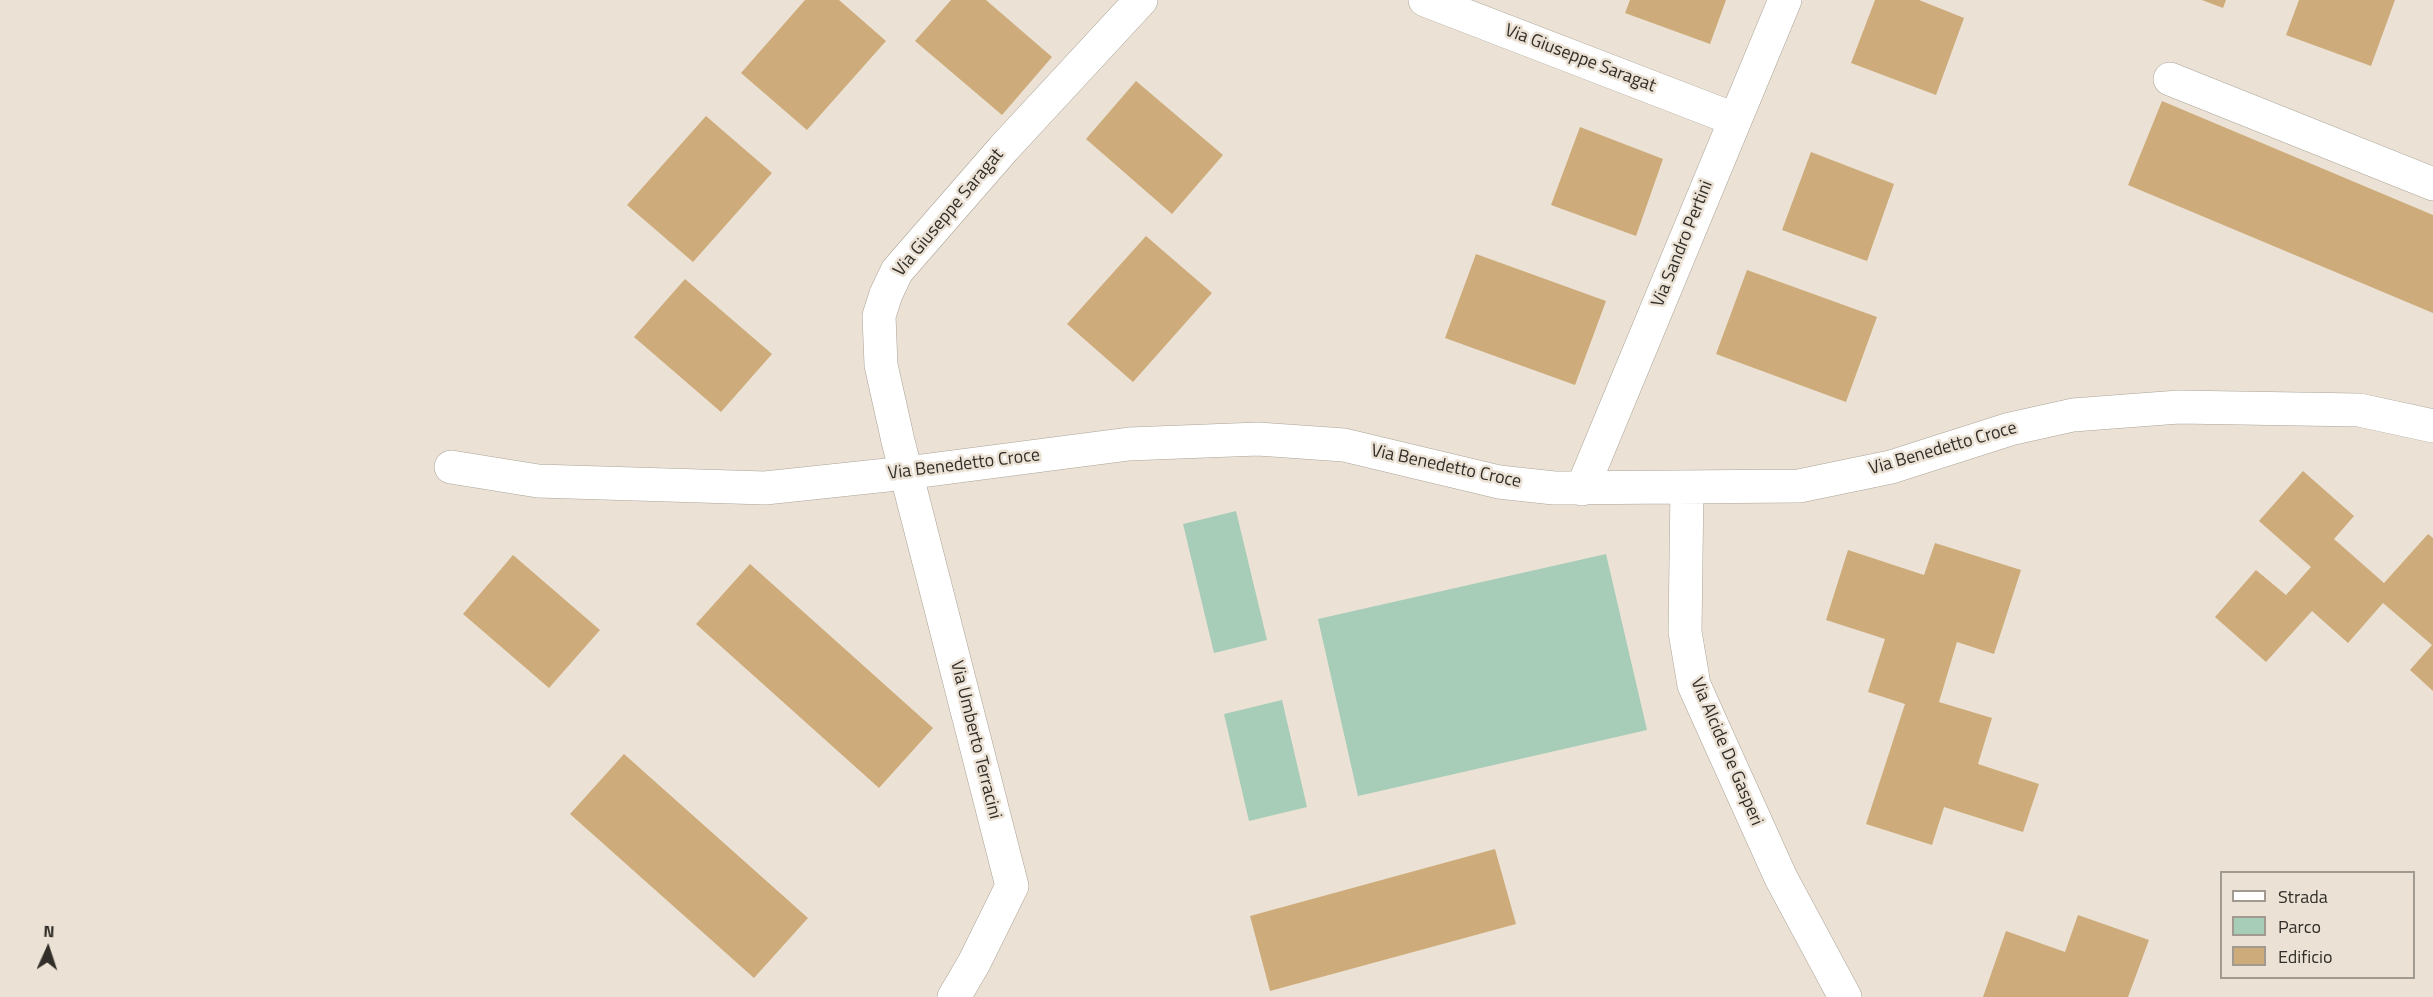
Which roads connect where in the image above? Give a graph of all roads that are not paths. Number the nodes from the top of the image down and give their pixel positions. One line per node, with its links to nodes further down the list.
1 (1141, 0): 9 (street, Via Giuseppe Saragat)
2 (1425, 0): 5 (street, Via Giuseppe Saragat)
3 (1785, 0): 5 (street, Via Sandro Pertini)
4 (2170, 79): 6 (street)
5 (1734, 119): 11 (street, Via Sandro Pertini)
6 (2433, 184)
7 (2433, 426): 10 (street, Via Benedetto Croce)
8 (451, 467): 9 (street, Via Benedetto Croce)
9 (906, 473): 11 (street, Via Benedetto Croce); 12 (street, Via Umberto Terracini)
10 (1688, 487): 11 (street, Via Benedetto Croce); 13 (street, Via Alcide De Gasperi)
11 (1582, 489)
12 (954, 997)
13 (1845, 997)

